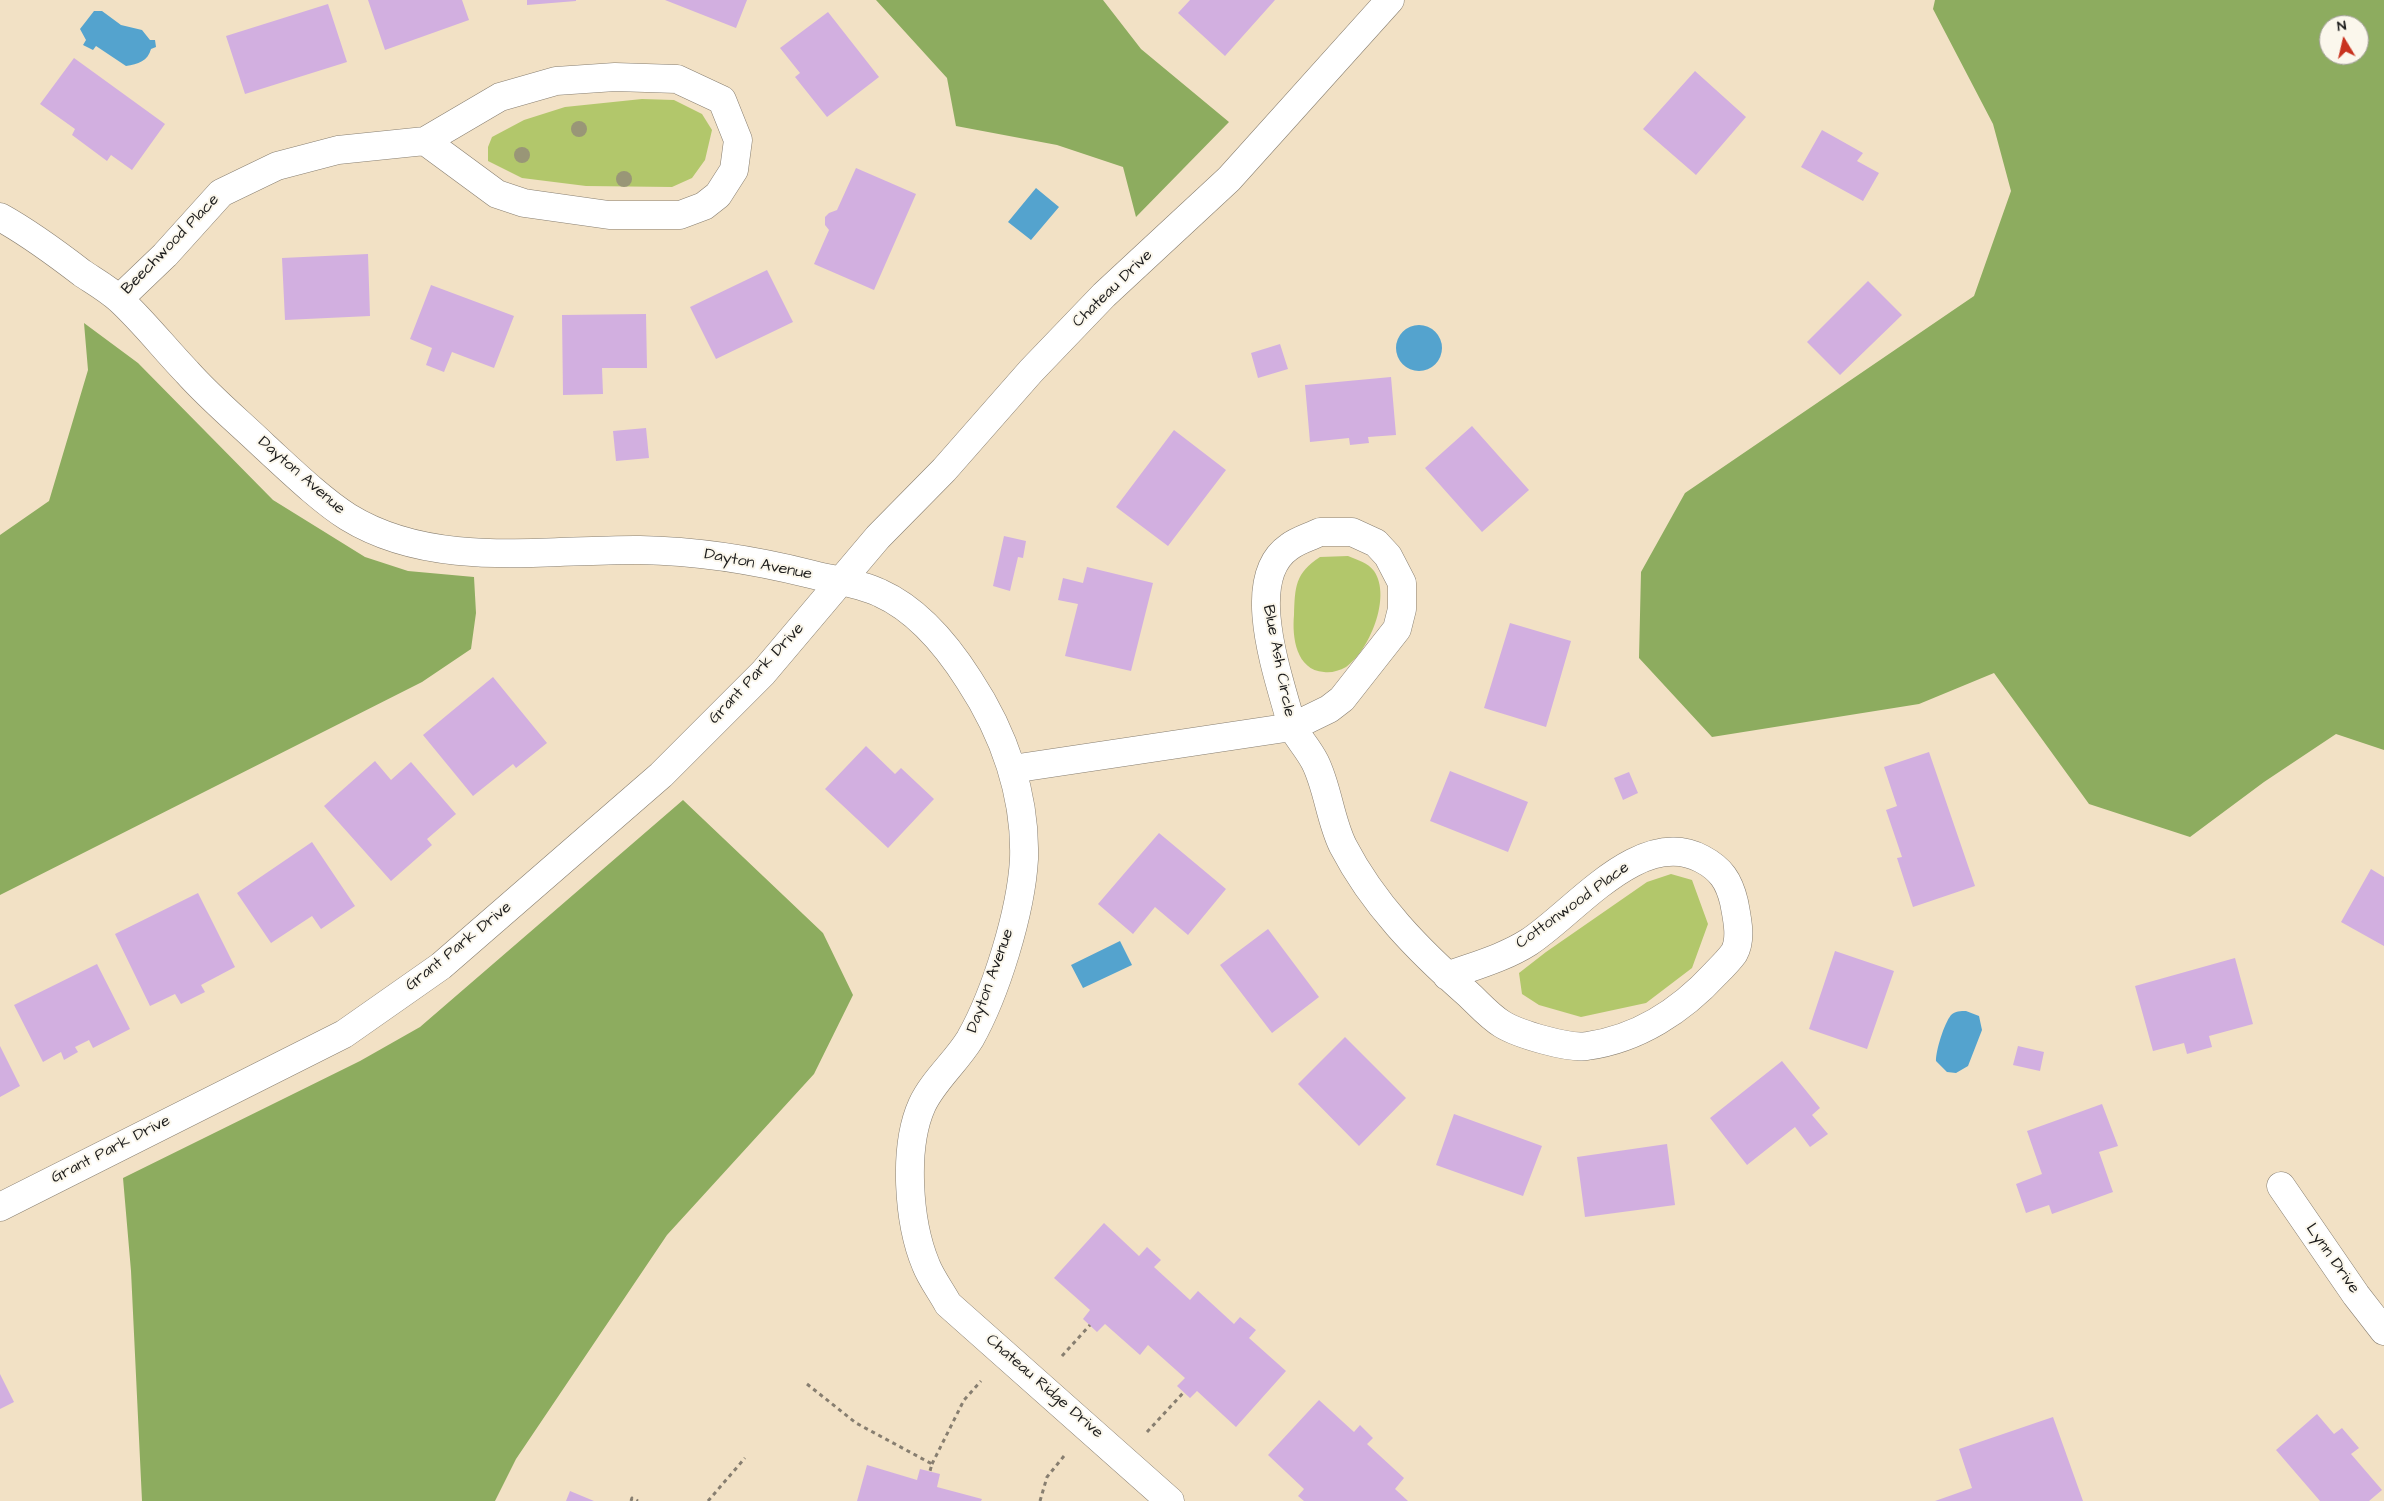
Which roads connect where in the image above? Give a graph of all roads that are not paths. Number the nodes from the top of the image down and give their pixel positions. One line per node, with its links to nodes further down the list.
1 (1390, 0): 5 (street, Chateau Drive)
2 (425, 140): 2 (street, Beechwood Place); 4 (street, Beechwood Place)
3 (0, 217): 4 (street, Dayton Avenue)
4 (119, 299): 5 (street, Dayton Avenue)
5 (840, 581): 7 (street, Dayton Avenue); 10 (street, Grant Park Drive)
6 (1292, 728): 6 (street, Blue Ash Circle); 7 (street, Blue Ash Circle); 8 (street, Cottonwood Place)
7 (1012, 769): 11 (street, Dayton Avenue)
8 (1447, 976): 8 (street, Cottonwood Place)
9 (2281, 1186): 12 (street, Lynn Drive)
10 (0, 1207)
11 (926, 1267): 13 (street, Chateau Ridge Drive)
12 (2384, 1331)
13 (1170, 1501)

